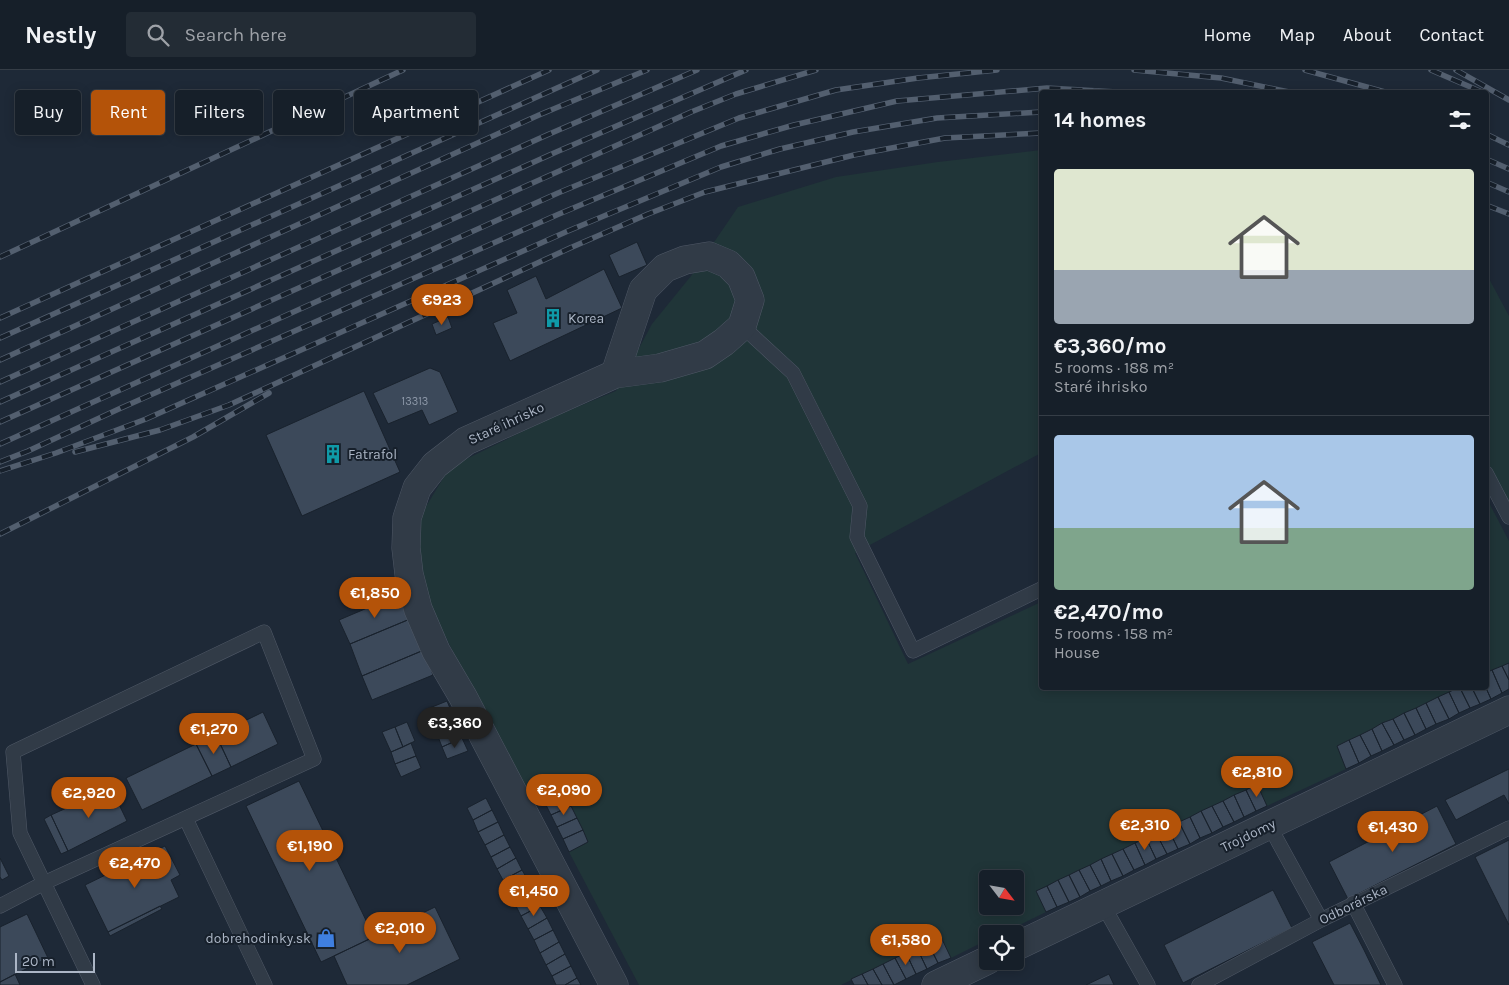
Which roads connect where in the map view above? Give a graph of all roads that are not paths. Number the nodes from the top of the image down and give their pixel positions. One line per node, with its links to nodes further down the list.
1 (742, 326): 2 (street, Staré ihrisko); 2 (street); 5 (lane)
2 (615, 374): 19 (street, Staré ihrisko)
3 (1489, 479): 4 (lane)
4 (1509, 517)
5 (1039, 590)
6 (1509, 710): 8 (street, Trojdomy)
7 (186, 819): 10 (lane); 10 (lane); 18 (lane)
8 (1269, 825): 12 (street, Trojdomy); 14 (lane)
9 (1509, 828): 11 (lane, Odborárska)
10 (44, 883): 13 (lane); 17 (lane)
11 (1353, 904): 14 (lane, Odborárska); 23 (lane)
12 (1103, 905): 15 (street, Trojdomy); 21 (lane)
13 (0, 906)
14 (1321, 920): 22 (lane, Odborárska)
15 (1024, 943)
16 (979, 964): 20 (street)
17 (93, 985)
18 (265, 985)
19 (614, 985)
20 (936, 985)
21 (1148, 985)
22 (1199, 985)
23 (1395, 985)

